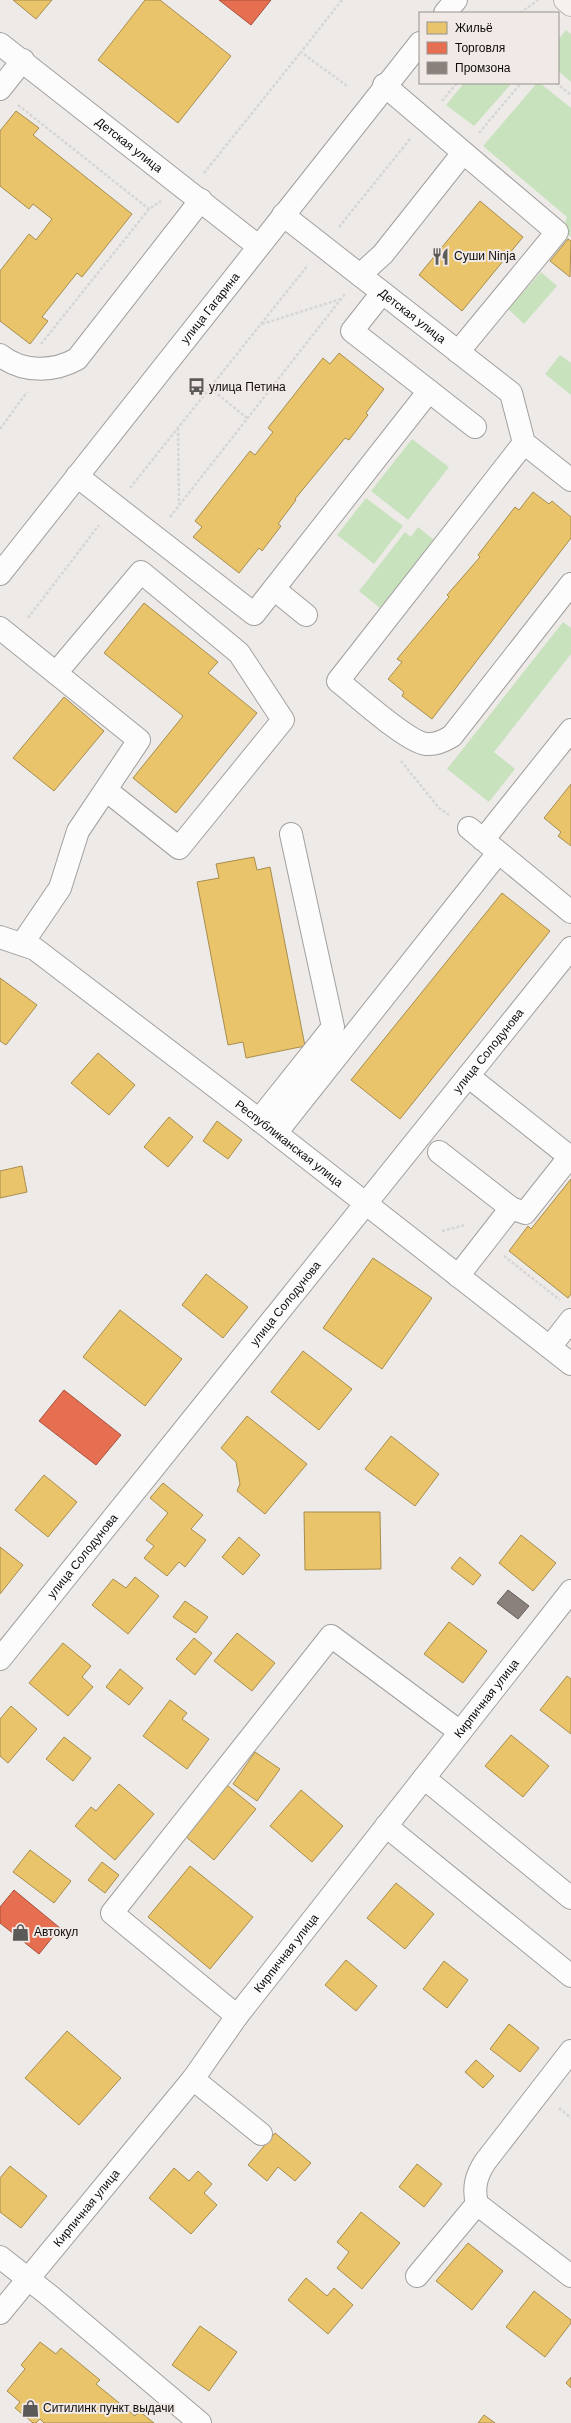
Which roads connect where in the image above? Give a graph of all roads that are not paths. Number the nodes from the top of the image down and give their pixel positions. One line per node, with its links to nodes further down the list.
1 (456, 0): 4 (street)
2 (565, 0): 3 (main road)
3 (571, 5)
4 (446, 12)
5 (0, 44): 7 (street, Детская улица)
6 (419, 44): 8 (street, улица Гагарина)
7 (23, 60): 9 (street); 11 (street, Детская улица)
8 (384, 85): 10 (street); 12 (street, улица Гагарина)
9 (6, 95)
10 (463, 153): 14 (street); 16 (street)
11 (200, 200): 13 (street, Детская улица); 17 (street)
12 (283, 215): 13 (street, улица Гагарина); 14 (street, Детская улица)
13 (258, 246): 21 (street, улица Гагарина)
14 (360, 275): 15 (street, Детская улица)
15 (382, 293): 16 (street, Детская улица); 18 (street)
16 (458, 352): 20 (street, Детская улица)
17 (0, 355)
18 (429, 391): 19 (street); 25 (street)
19 (475, 428)
20 (524, 443): 22 (street); 24 (street)
21 (78, 476): 23 (street, улица Гагарина); 25 (street)
22 (571, 480)
23 (0, 574)
24 (571, 584)
25 (274, 589): 26 (street)
26 (306, 614)
27 (6, 633): 28 (street)
28 (56, 673): 30 (street); 30 (street)
29 (571, 730): 32 (street)
30 (106, 790): 35 (street)
31 (291, 834): 38 (street)
32 (483, 840): 33 (street); 38 (street)
33 (571, 912)
34 (0, 937): 35 (street, Республиканская улица)
35 (22, 944): 38 (street, Республиканская улица)
36 (571, 948): 37 (street, улица Солодунова)
37 (468, 1076): 40 (street); 41 (street, улица Солодунова)
38 (268, 1126): 41 (street, Республиканская улица)
39 (439, 1152): 42 (street)
40 (571, 1156): 42 (street)
41 (365, 1204): 43 (street, Республиканская улица); 48 (street, улица Солодунова)
42 (511, 1208): 43 (street)
43 (458, 1276): 45 (street, Республиканская улица)
44 (568, 1312): 45 (street)
45 (550, 1347): 46 (street, Республиканская улица)
46 (571, 1364)
47 (571, 1591): 49 (street, Кирпичная улица)
48 (3, 1649)
49 (460, 1732): 50 (street, Кирпичная улица); 54 (street)
50 (424, 1778): 51 (street, Кирпичная улица); 52 (street)
51 (386, 1826): 53 (street); 54 (street, Кирпичная улица)
52 (571, 1898)
53 (571, 1976)
54 (237, 2016): 56 (street, Кирпичная улица)
55 (571, 2051): 58 (street)
56 (193, 2079): 57 (street); 62 (street, Кирпичная улица)
57 (261, 2134)
58 (478, 2204): 60 (street); 61 (street)
59 (0, 2257): 62 (street)
60 (417, 2276)
61 (571, 2276)
62 (28, 2278): 63 (street, Кирпичная улица); 64 (street)
63 (0, 2313)
64 (200, 2423)

